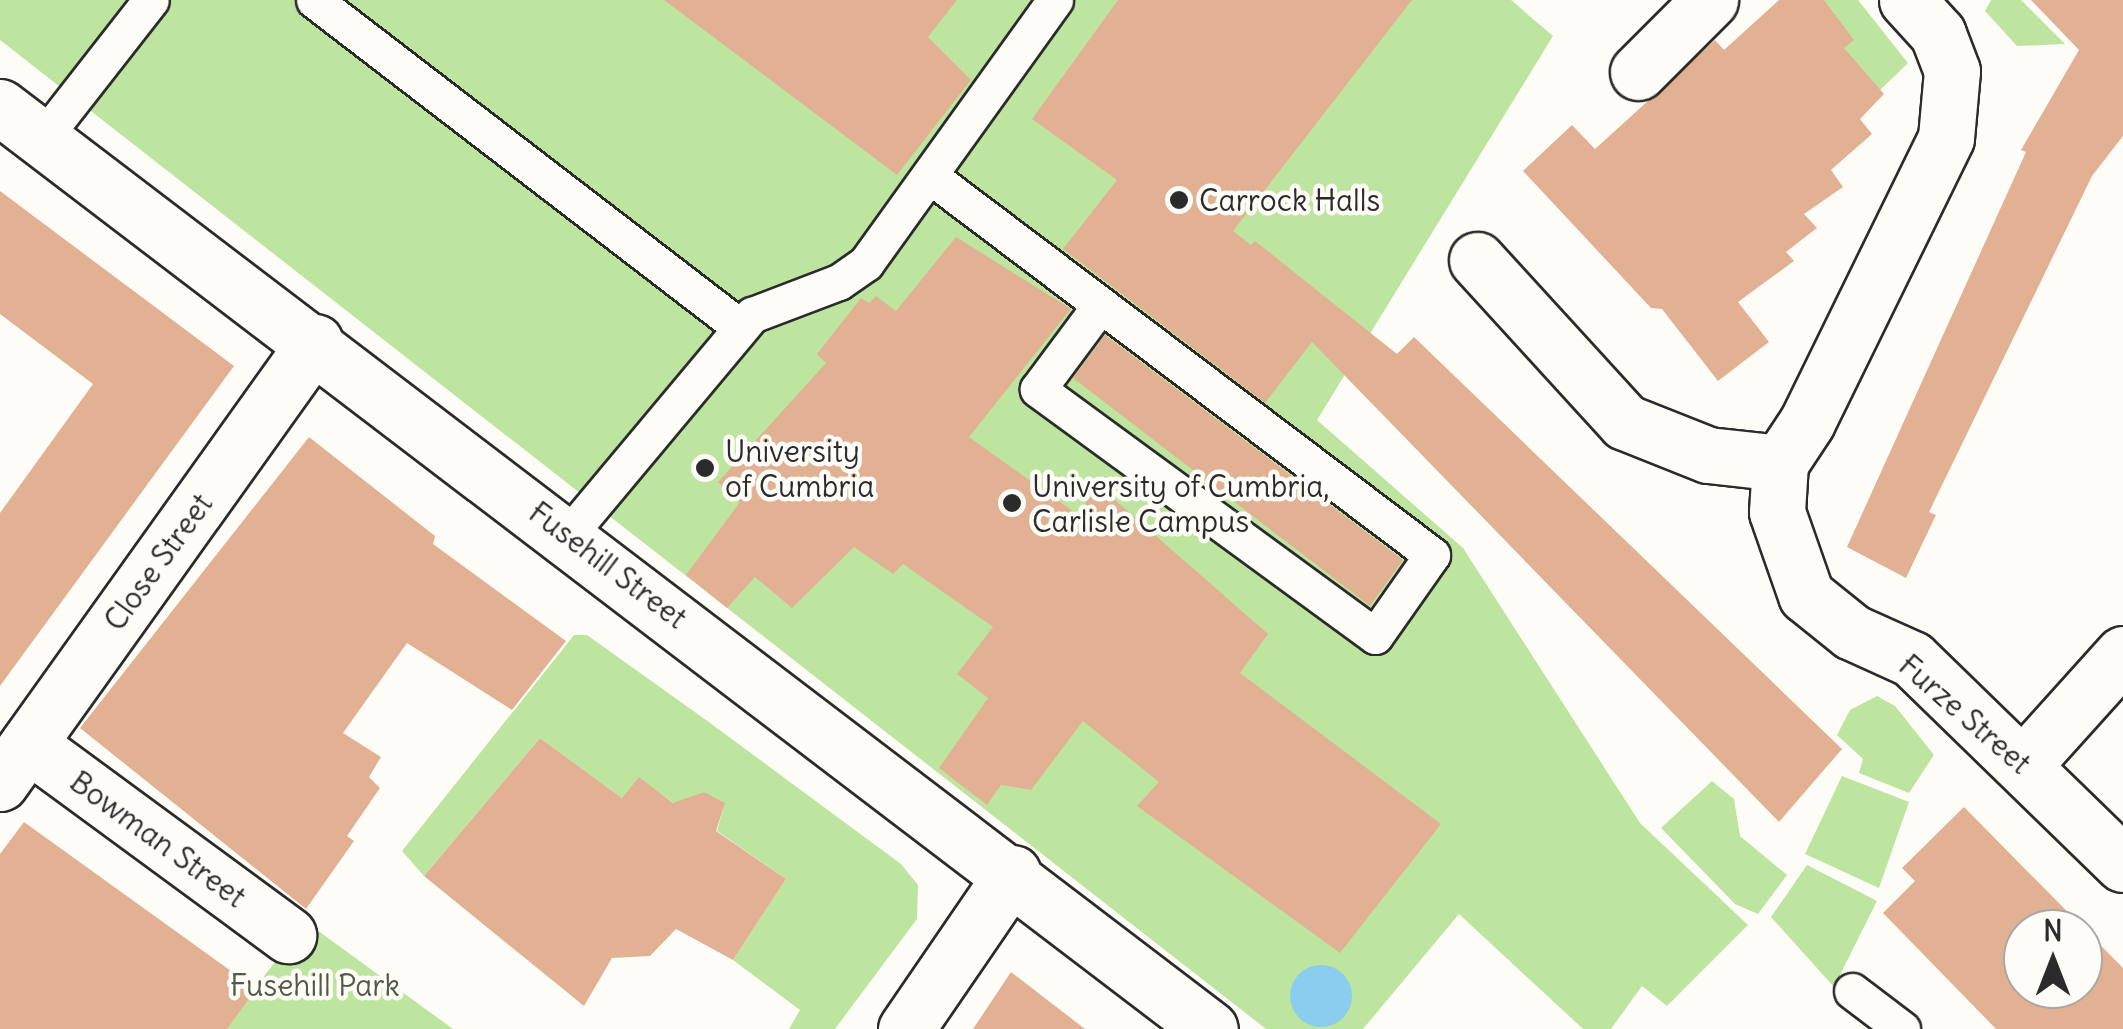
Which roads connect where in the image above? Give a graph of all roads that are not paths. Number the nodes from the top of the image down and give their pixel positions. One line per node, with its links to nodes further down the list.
1 (151, 0): 7 (lane)
2 (314, 0): 11 (lane)
3 (1055, 0): 8 (lane)
4 (1710, 0): 6 (street)
5 (1908, 0): 13 (street)
6 (1638, 72)
7 (22, 122): 12 (street, Fusehill Street)
8 (930, 176): 10 (lane); 11 (lane)
9 (1476, 260): 13 (street)
10 (1099, 307): 10 (lane)
11 (740, 327): 14 (lane)
12 (315, 342): 14 (street, Fusehill Street); 16 (street, Close Street)
13 (1780, 462): 17 (street, Furze Street)
14 (568, 534): 19 (street, Fusehill Street)
15 (2123, 654): 17 (street)
16 (14, 764): 20 (street, Bowman Street)
17 (2024, 764): 18 (street, Furze Street)
18 (2123, 864)
19 (1014, 874): 22 (street); 23 (street, Fusehill Street)
20 (288, 935)
21 (1852, 990): 24 (lane)
22 (906, 1029)
23 (1210, 1029)
24 (1902, 1029)

